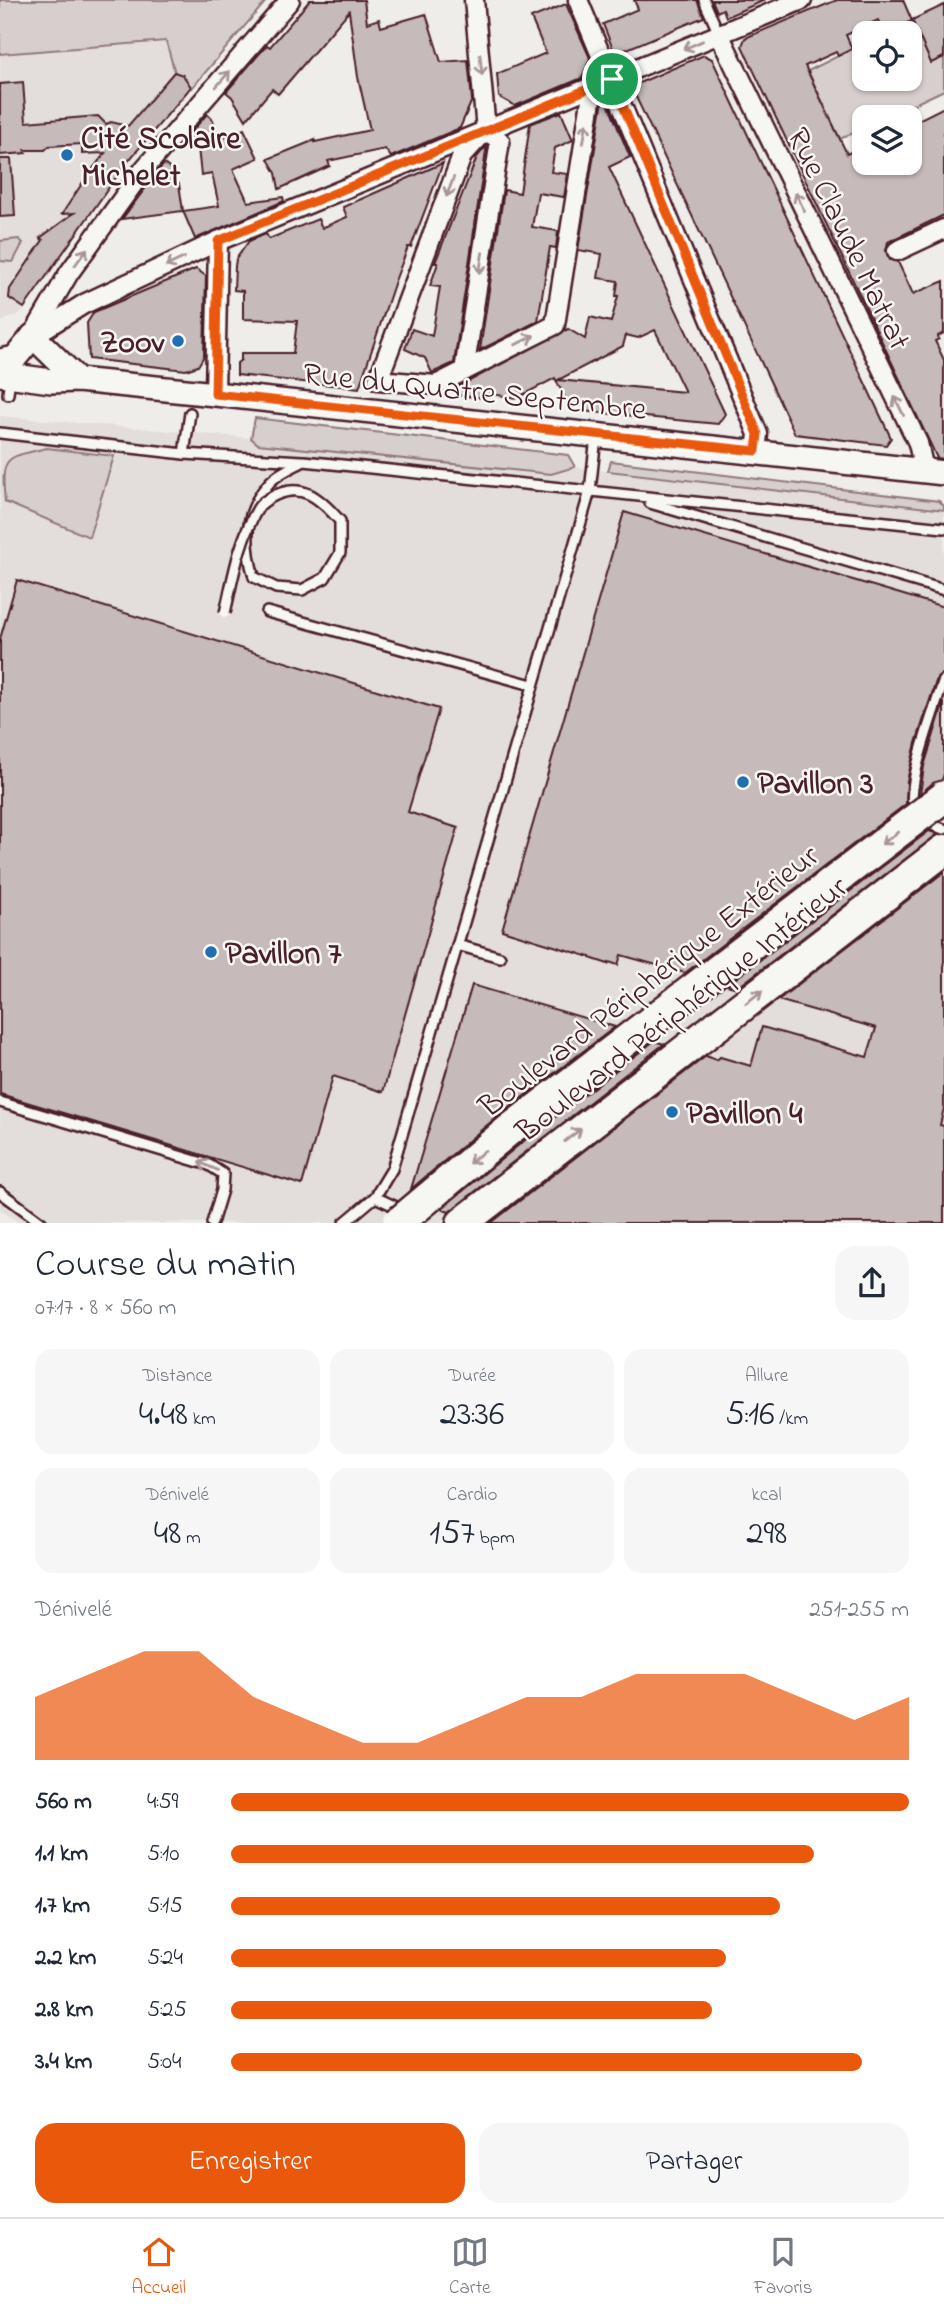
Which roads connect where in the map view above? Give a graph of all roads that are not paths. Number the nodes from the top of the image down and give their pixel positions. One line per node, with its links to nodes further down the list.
1 (290, 0): 13 (street, one-way to 1)
2 (474, 0): 9 (street, one-way to 9)
3 (578, 0): 7 (street)
4 (704, 0): 6 (lane)
5 (802, 0): 6 (street)
6 (719, 34): 7 (street, one-way to 7); 28 (street, Rue Claude Matrat, one-way to 6)
7 (612, 79): 8 (street); 25 (street)
8 (593, 88): 9 (street); 17 (street, one-way to 8)
9 (486, 130): 11 (street); 17 (street, one-way to 17); 17 (street, one-way to 17)
10 (944, 229): 12 (street)
11 (218, 241): 14 (street, one-way to 14); 21 (street)
12 (897, 251)
13 (66, 279): 14 (street); 15 (street)
14 (84, 304): 15 (street)
15 (33, 335): 16 (street); 18 (street); 19 (street); 20 (street)
16 (0, 347)
17 (464, 371)
18 (4, 376): 20 (street, Rue du Quatre Septembre)
19 (78, 380): 20 (street, Rue du Quatre Septembre); 21 (street, Rue du Quatre Septembre)
20 (51, 381)
21 (215, 394): 24 (street, Rue du Quatre Septembre)
22 (190, 413): 26 (lane)
23 (0, 433): 26 (lane)
24 (596, 435): 25 (street, Rue du Quatre Septembre); 29 (lane)
25 (756, 451): 28 (street, Rue du Quatre Septembre)
26 (184, 454): 27 (lane)
27 (304, 461): 29 (lane); 34 (lane, bridge)
28 (934, 471)
29 (590, 491): 30 (lane); 36 (lane)
30 (629, 496): 31 (lane); 32 (lane)
31 (944, 528)
32 (944, 590)
33 (267, 612): 36 (lane)
34 (225, 613)
35 (944, 680): 38 (lane)
36 (532, 685): 40 (lane)
37 (944, 797): 45 (highway, Boulevard Périphérique Extérieur, one-way to 45, bridge)
38 (944, 829)
39 (944, 850): 49 (highway, Boulevard Périphérique Intérieur, one-way to 39)
40 (457, 945): 41 (lane); 44 (lane)
41 (500, 957)
42 (0, 1102): 47 (lane, one-way to 42)
43 (0, 1192): 46 (lane)
44 (375, 1197): 45 (lane); 48 (lane)
45 (408, 1220)
46 (42, 1223)
47 (212, 1223)
48 (344, 1223)
49 (462, 1223)

